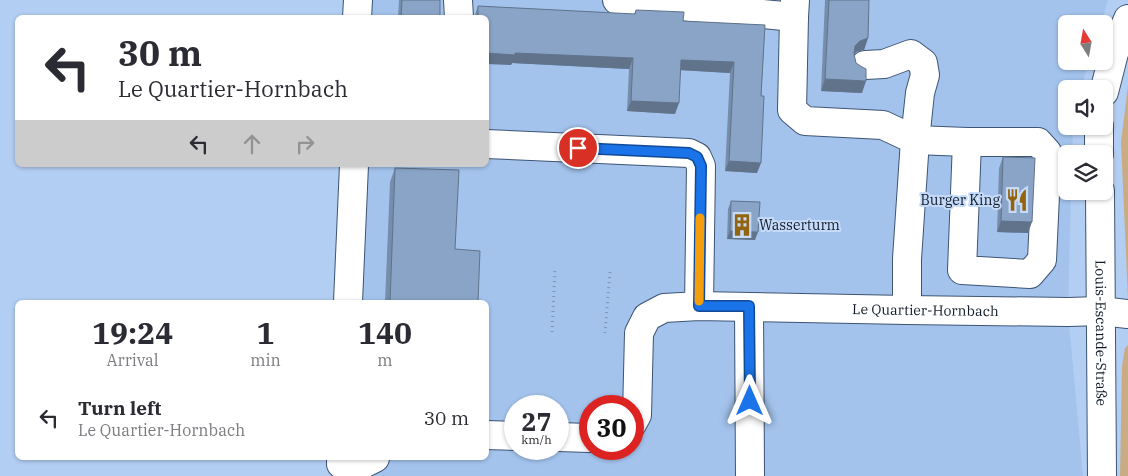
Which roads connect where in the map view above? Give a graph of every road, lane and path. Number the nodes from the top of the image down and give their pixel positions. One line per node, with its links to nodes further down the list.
1 (358, 0): 5 (street)
2 (458, 0): 6 (street)
3 (617, 0): 4 (street)
4 (795, 9): 10 (street)
5 (357, 15)
6 (459, 15)
7 (1128, 19): 9 (street)
8 (866, 65): 10 (street)
9 (1107, 80)
10 (914, 140): 11 (street); 20 (street)
11 (967, 142): 11 (street)
12 (489, 144): 18 (street)
13 (354, 167): 17 (street)
14 (1100, 200): 21 (street, Louis-Escande-Straße)
15 (555, 270): 23 (path)
16 (610, 272): 24 (path)
17 (348, 300)
18 (699, 306): 19 (street, Le Quartier-Hornbach); 25 (street, Le Quartier-Hornbach)
19 (749, 306): 20 (street, Le Quartier-Hornbach); 30 (street)
20 (907, 310): 21 (street, Le Quartier-Hornbach)
21 (1101, 311): 22 (street, Le Quartier-Hornbach); 31 (street, Louis-Escande-Straße)
22 (1128, 314)
23 (552, 332)
24 (605, 334)
25 (637, 395)
26 (489, 435): 27 (street)
27 (504, 436)
28 (341, 460): 29 (street)
29 (371, 460)
30 (750, 476)
31 (1102, 476)

